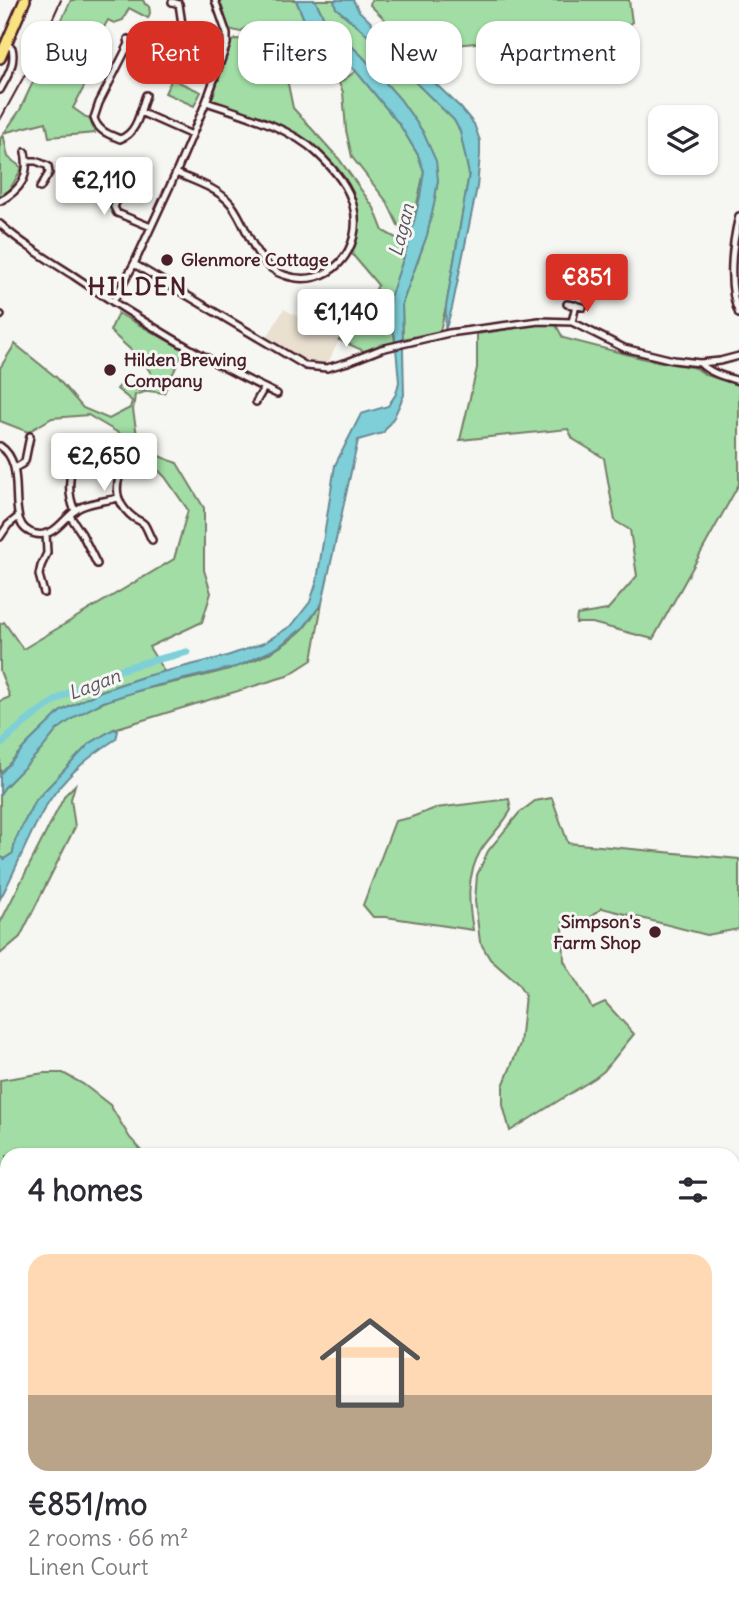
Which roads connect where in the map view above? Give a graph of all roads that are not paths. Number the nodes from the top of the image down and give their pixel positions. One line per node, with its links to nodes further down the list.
1 (25, 0): 7 (highway)
2 (215, 0): 5 (street)
3 (172, 2): 4 (street)
4 (182, 21)
5 (222, 21)
6 (224, 26): 9 (street)
7 (6, 44): 10 (highway); 12 (street)
8 (126, 50): 15 (street)
9 (224, 50)
10 (0, 58)
11 (212, 84): 14 (street)
12 (0, 90)
13 (146, 95): 15 (street)
14 (206, 102): 16 (street); 19 (street)
15 (140, 112): 16 (street)
16 (192, 135): 19 (street)
17 (25, 152): 18 (street)
18 (27, 161): 21 (street); 22 (street)
19 (176, 173): 25 (street)
20 (127, 178): 25 (street)
21 (40, 188)
22 (0, 201)
23 (739, 216): 29 (street)
24 (0, 224): 27 (street)
25 (151, 227): 26 (street)
26 (134, 264): 27 (street); 30 (street)
27 (113, 302): 34 (street)
28 (567, 304): 30 (street)
29 (739, 314)
30 (572, 322): 32 (street)
31 (739, 355): 32 (street)
32 (700, 363): 33 (street)
33 (739, 381)
34 (264, 388): 35 (street); 36 (street)
35 (277, 394)
36 (256, 402)
37 (30, 436): 41 (street)
38 (81, 445): 43 (street)
39 (0, 446): 41 (street)
40 (142, 466): 42 (street)
41 (15, 467): 45 (street)
42 (118, 498): 43 (street); 48 (street)
43 (75, 511): 44 (street)
44 (69, 516): 46 (street); 49 (street)
45 (18, 517): 46 (street); 47 (street)
46 (46, 533): 50 (street)
47 (0, 537)
48 (152, 540)
49 (97, 564)
50 (44, 593)

